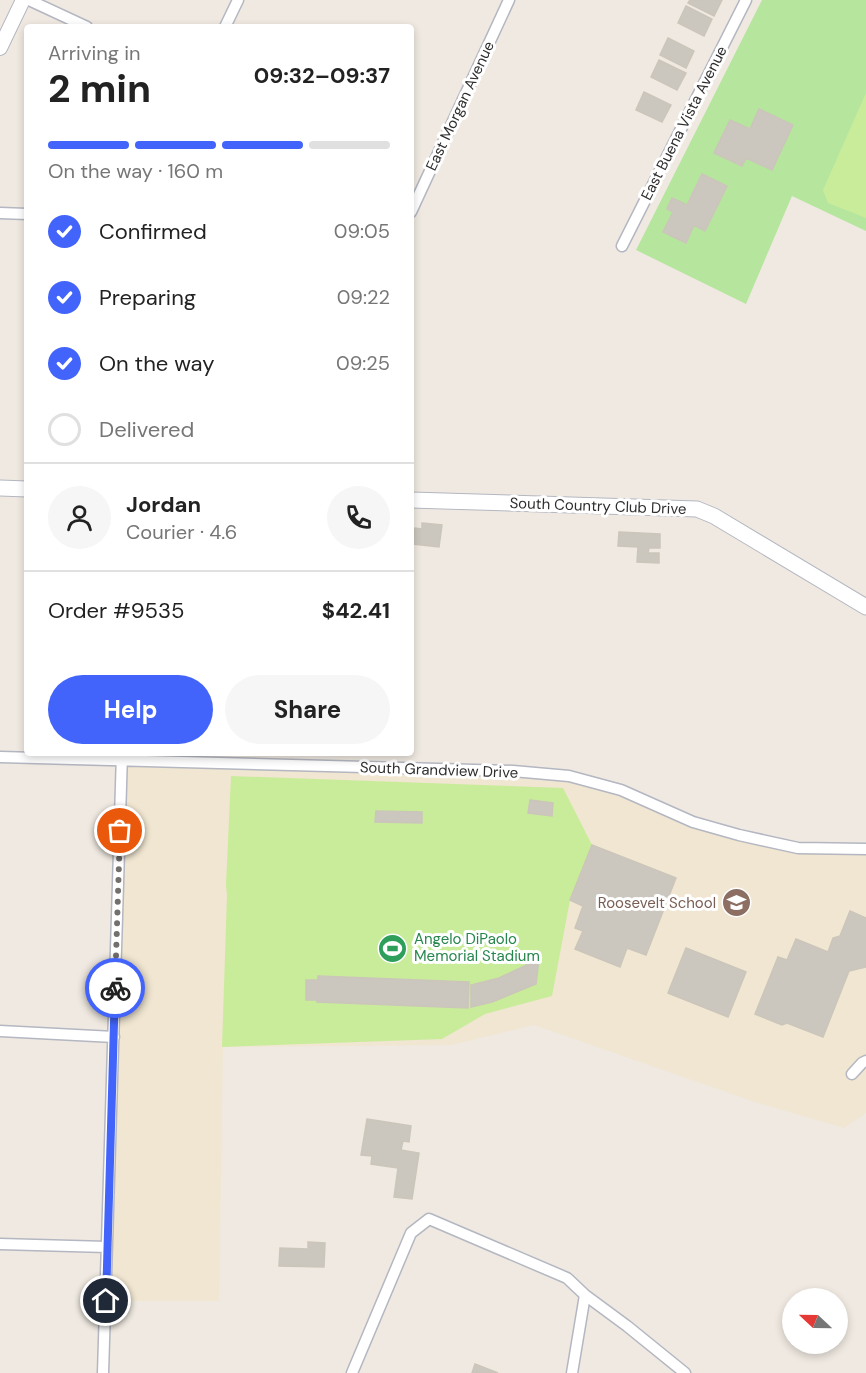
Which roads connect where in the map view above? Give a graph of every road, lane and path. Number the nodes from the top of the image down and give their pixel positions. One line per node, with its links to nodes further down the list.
1 (23, 0): 8 (street)
2 (29, 0): 6 (street)
3 (238, 0): 7 (street)
4 (509, 0): 9 (street, East Morgan Avenue)
5 (746, 0): 12 (street, East Buena Vista Avenue)
6 (81, 24)
7 (226, 24)
8 (0, 48)
9 (416, 189)
10 (0, 213): 11 (street)
11 (24, 214)
12 (622, 246)
13 (0, 488): 14 (main road)
14 (24, 489)
15 (414, 500): 16 (main road, South Country Club Drive)
16 (866, 607)
17 (0, 757): 18 (street, South Grandview Drive)
18 (122, 757): 19 (street, South Grandview Drive); 21 (street)
19 (866, 849)
20 (0, 1031): 21 (street)
21 (114, 1037): 25 (street)
22 (866, 1061): 23 (street)
23 (852, 1074)
24 (0, 1244): 25 (street)
25 (107, 1247): 27 (street)
26 (585, 1295): 28 (street); 29 (street); 30 (street)
27 (103, 1373)
28 (352, 1373)
29 (572, 1373)
30 (685, 1373)

